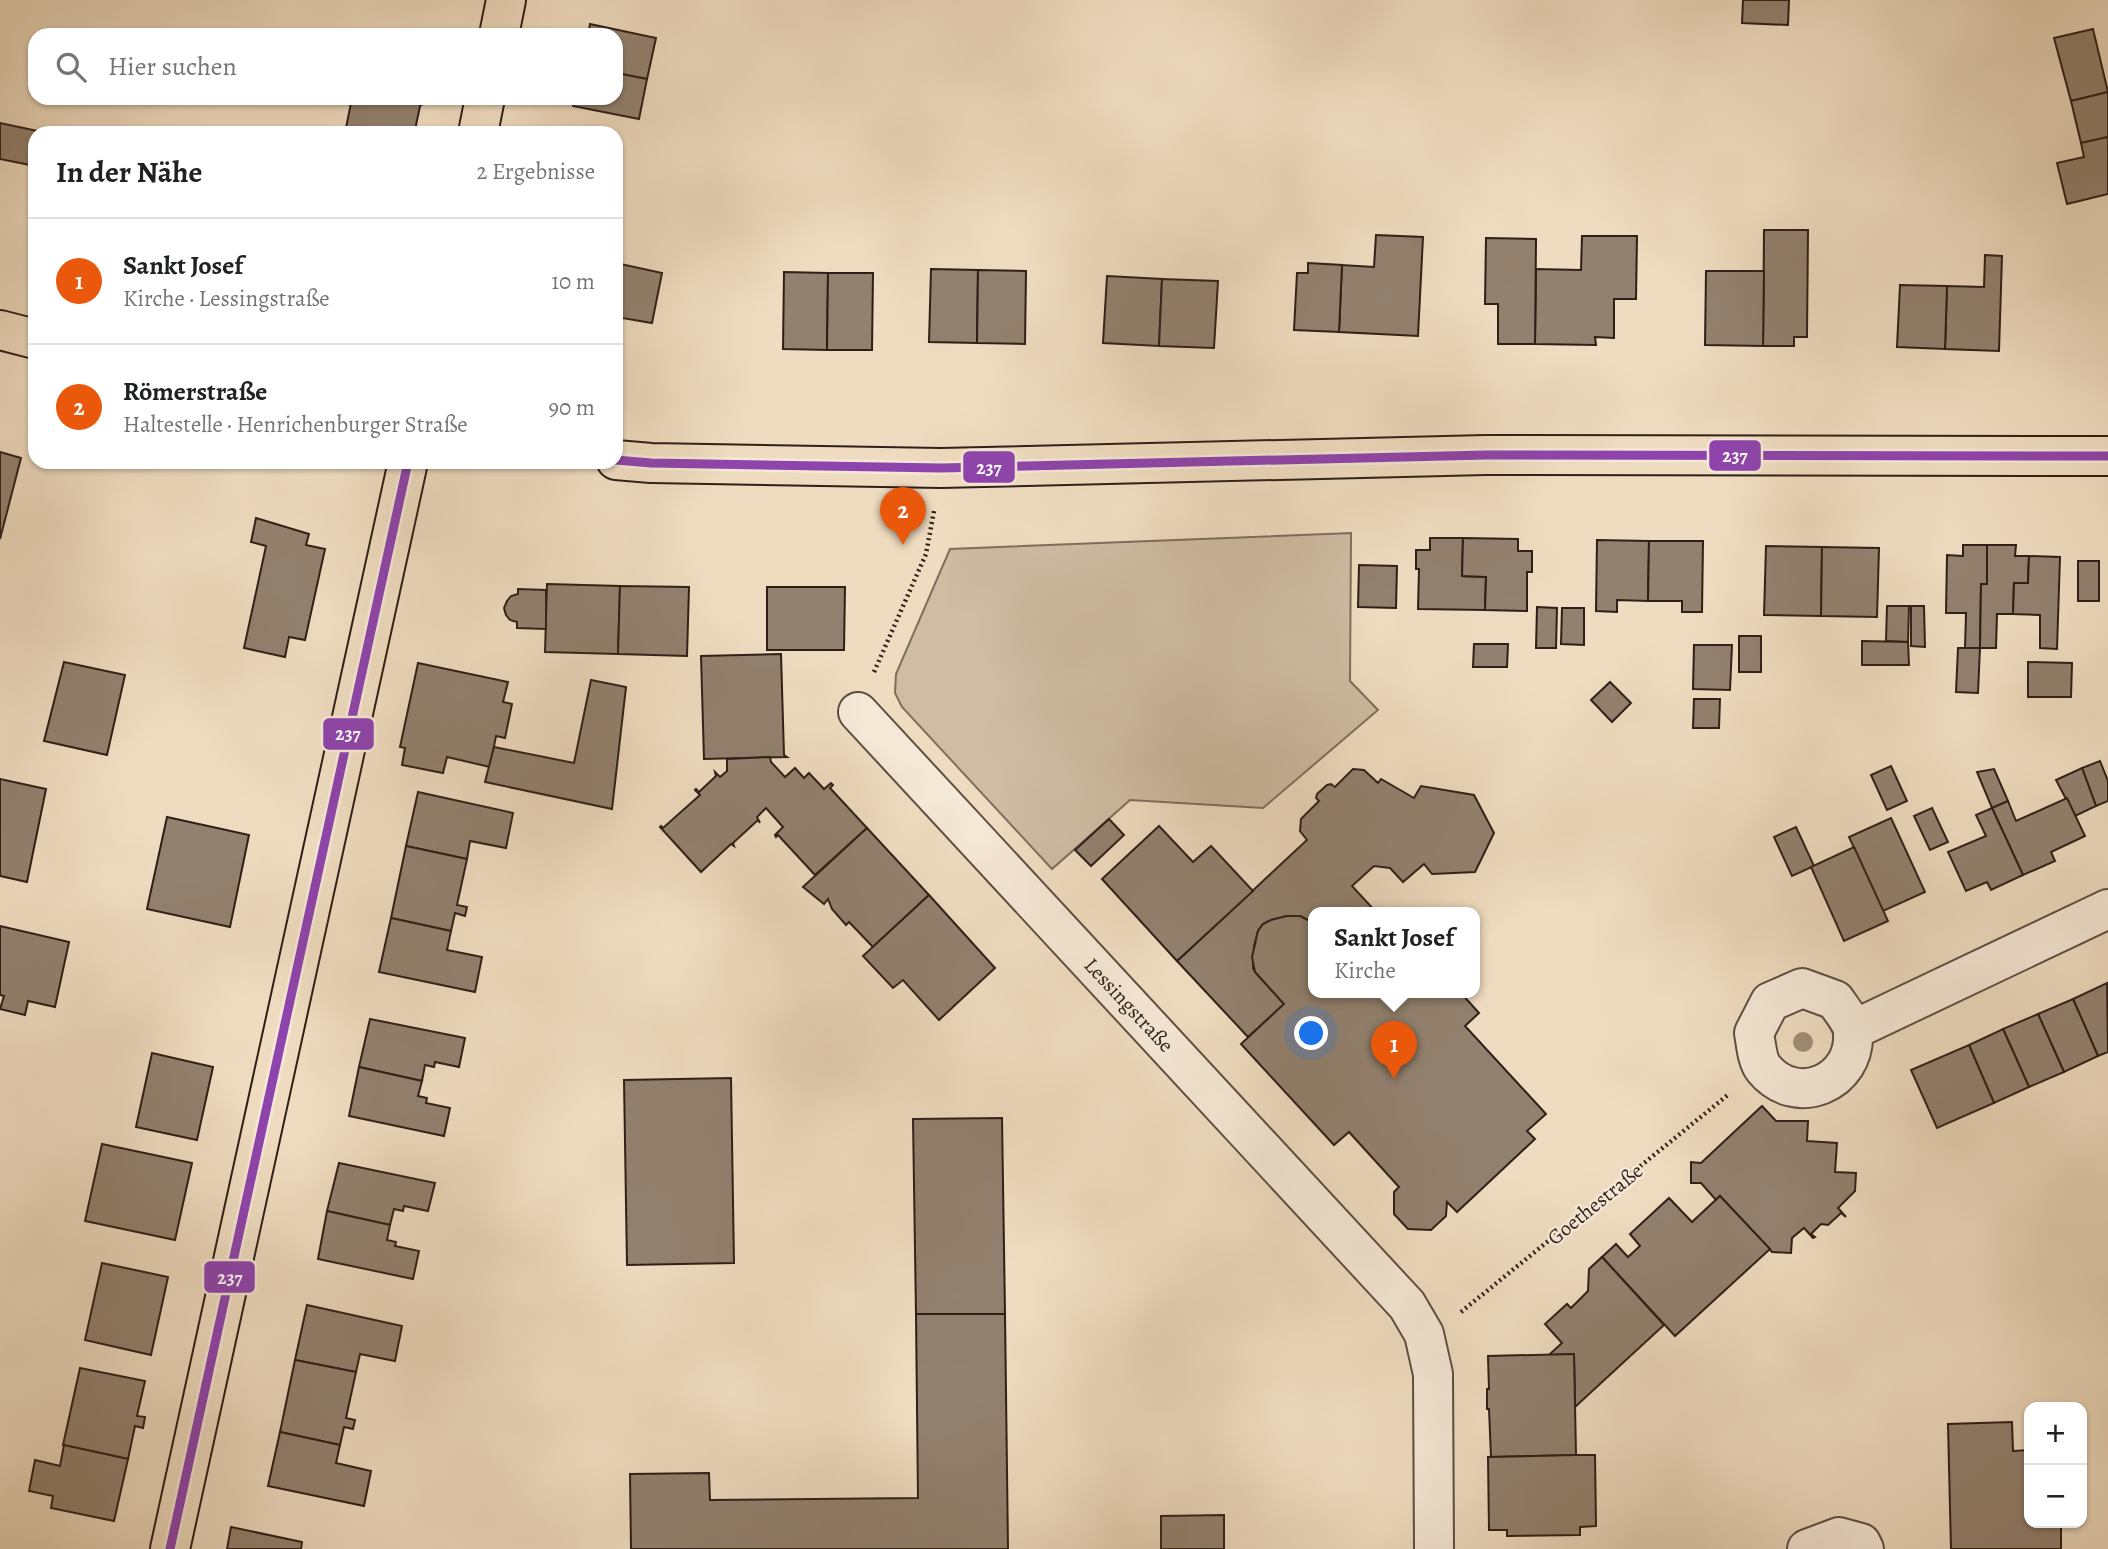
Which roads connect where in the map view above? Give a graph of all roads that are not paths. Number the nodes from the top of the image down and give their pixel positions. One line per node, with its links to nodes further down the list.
1 (506, 0): 2 (main road)
2 (500, 28)
3 (484, 105): 4 (main road)
4 (479, 126)
5 (0, 330): 6 (main road)
6 (28, 337)
7 (2108, 456): 8 (main road)
8 (623, 461)
9 (406, 469): 13 (main road)
10 (858, 712): 14 (street, Lessingstraße)
11 (2108, 909): 12 (street)
12 (1853, 1030): 12 (street)
13 (170, 1549)
14 (1434, 1549)
15 (1807, 1549): 16 (street)
16 (1864, 1549)

